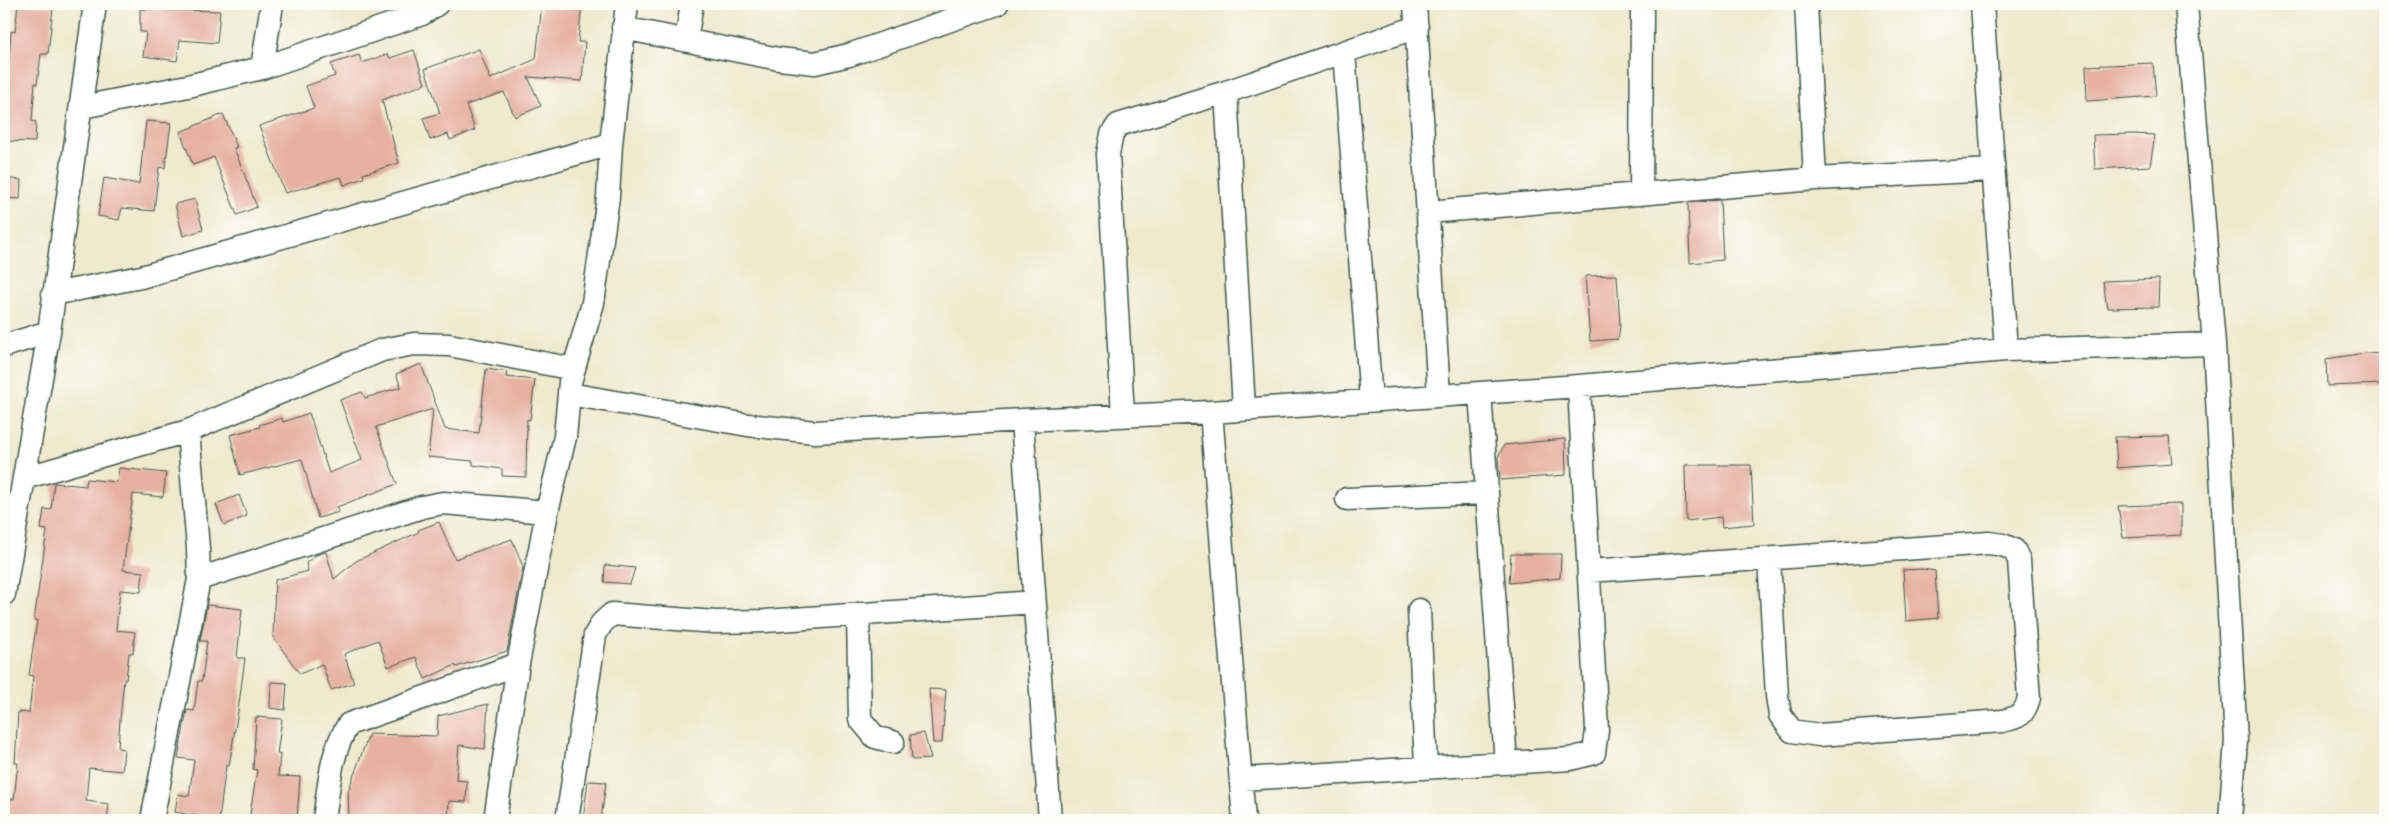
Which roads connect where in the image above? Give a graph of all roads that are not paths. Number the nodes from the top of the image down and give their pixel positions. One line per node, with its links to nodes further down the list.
1 (96, 4): 18 (street)
2 (272, 4): 16 (street)
3 (437, 4): 16 (street)
4 (627, 4): 13 (street)
5 (692, 4): 14 (street)
6 (998, 4): 14 (street)
7 (1415, 4): 12 (street)
8 (1806, 4): 21 (street)
9 (1982, 4): 20 (street)
10 (2186, 4): 26 (street)
11 (1642, 11): 22 (street)
12 (1417, 27): 15 (street); 23 (street)
13 (623, 28): 14 (street); 19 (street)
14 (686, 40)
15 (1344, 52): 17 (street); 34 (street)
16 (262, 68): 18 (street)
17 (1226, 92): 35 (street); 37 (street)
18 (82, 107): 24 (street)
19 (611, 144): 24 (street); 29 (street)
20 (1992, 170): 21 (street); 28 (street)
21 (1815, 180): 22 (street)
22 (1641, 194): 23 (street)
23 (1428, 212): 33 (street)
24 (53, 294): 25 (street)
25 (49, 332): 27 (street); 40 (street)
26 (2214, 344): 28 (street); 63 (street)
27 (4, 346)
28 (2006, 350): 30 (street)
29 (574, 369): 32 (street); 39 (street)
30 (1580, 386): 31 (street); 46 (street)
31 (1480, 393): 33 (street); 41 (street)
32 (569, 394): 38 (street); 43 (street)
33 (1439, 396): 34 (street)
34 (1371, 400): 35 (street)
35 (1244, 410): 36 (street)
36 (1211, 412): 37 (street); 56 (street)
37 (1123, 416): 38 (street)
38 (1022, 420): 49 (street)
39 (188, 431): 40 (street); 47 (street)
40 (24, 478): 44 (street)
41 (1487, 493): 42 (street); 54 (street)
42 (1346, 499)
43 (547, 512): 47 (street); 52 (street)
44 (10, 524): 48 (street)
45 (1769, 559): 45 (street); 46 (street)
46 (1589, 571): 54 (street)
47 (199, 579): 57 (street)
48 (4, 594)
49 (1034, 602): 51 (street); 61 (street)
50 (1419, 610): 55 (street)
51 (858, 614): 53 (street); 60 (street)
52 (518, 664): 58 (street); 59 (street)
53 (893, 742)
54 (1506, 763): 55 (street)
55 (1426, 767): 56 (street)
56 (1242, 779): 62 (street)
57 (152, 820)
58 (324, 820)
59 (495, 820)
60 (567, 820)
61 (1050, 820)
62 (1244, 820)
63 (2230, 820)

